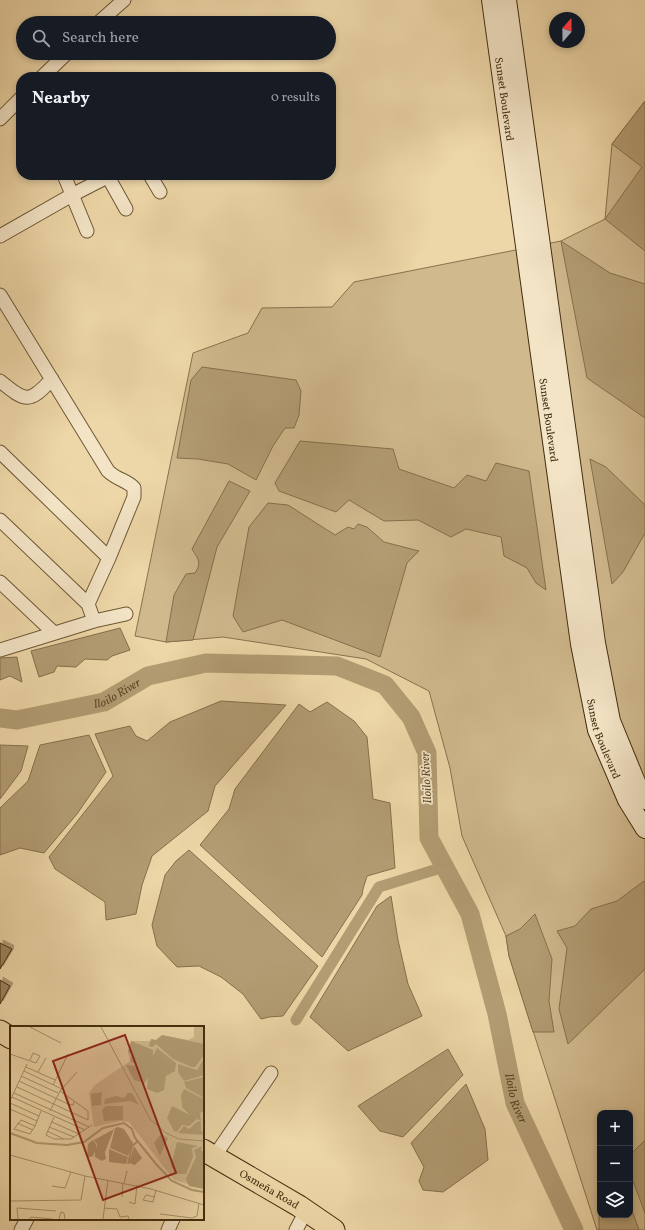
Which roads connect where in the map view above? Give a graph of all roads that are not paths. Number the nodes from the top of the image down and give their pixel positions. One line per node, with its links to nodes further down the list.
1 (124, 0): 4 (street)
2 (491, 0): 26 (main road, Sunset Boulevard)
3 (507, 0): 26 (main road, Sunset Boulevard)
4 (106, 16)
5 (60, 60): 6 (street)
6 (47, 72)
7 (16, 103): 8 (street)
8 (0, 119)
9 (66, 180): 14 (street)
10 (100, 180): 14 (street)
11 (110, 180): 15 (street)
12 (153, 180): 13 (street)
13 (160, 192)
14 (72, 195): 16 (street); 17 (street)
15 (126, 209)
16 (87, 231)
17 (0, 236)
18 (0, 295): 19 (street)
19 (52, 379): 20 (street); 23 (street)
20 (0, 381)
21 (0, 452): 23 (street)
22 (0, 520): 25 (street)
23 (109, 558): 25 (street)
24 (0, 582): 29 (street)
25 (88, 604): 28 (street)
26 (582, 604): 31 (main road, Sunset Boulevard); 32 (main road, Sunset Boulevard)
27 (126, 614): 28 (street)
28 (94, 621): 29 (street)
29 (54, 633): 30 (street)
30 (0, 650)
31 (645, 800)
32 (645, 828)
33 (0, 1031): 34 (main road)
34 (10, 1037)
35 (271, 1073): 36 (street)
36 (206, 1153): 37 (main road, Osmeña Road)
37 (306, 1211): 42 (street); 43 (main road, Osmeña Road)
38 (26, 1220): 40 (street)
39 (173, 1220): 41 (street)
40 (21, 1230)
41 (168, 1230)
42 (296, 1230)
43 (334, 1230)

